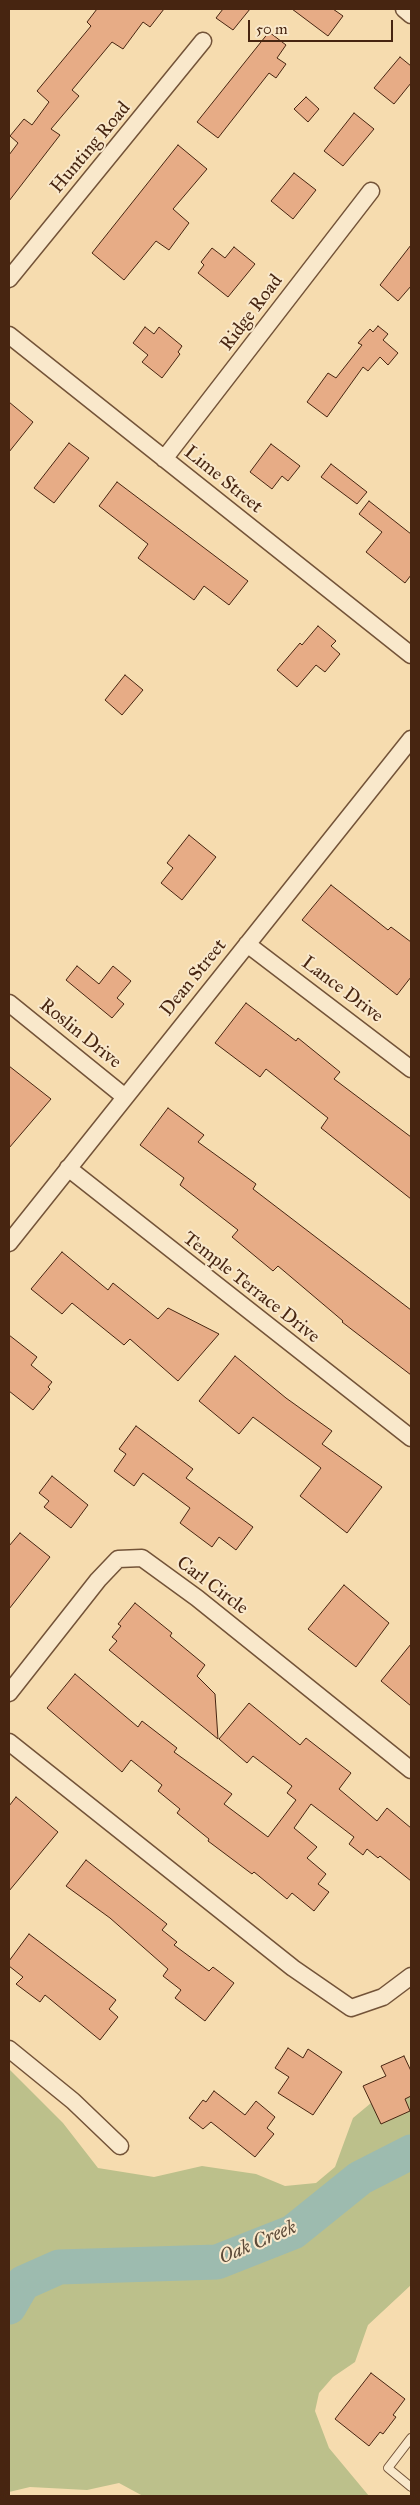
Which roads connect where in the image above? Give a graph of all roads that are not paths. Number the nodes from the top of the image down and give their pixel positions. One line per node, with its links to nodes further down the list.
1 (404, 9): 2 (street)
2 (411, 15)
3 (203, 41): 5 (street, Hunting Road)
4 (371, 191): 7 (street, Ridge Road)
5 (9, 279)
6 (9, 335): 7 (street, Lime Street)
7 (164, 459): 8 (street, Lime Street)
8 (411, 655)
9 (411, 739): 10 (street, Dean Street)
10 (247, 944): 12 (street, Lance Drive); 13 (street, Dean Street)
11 (9, 1003): 13 (street, Roslin Drive)
12 (411, 1069)
13 (125, 1097): 14 (street, Dean Street)
14 (68, 1168): 15 (street, Dean Street); 16 (street, Temple Terrace Drive)
15 (9, 1243)
16 (411, 1438)
17 (9, 1694): 19 (street, Carl Circle)
18 (9, 1742): 20 (street)
19 (411, 1770)
20 (411, 1976)
21 (9, 2049): 22 (street)
22 (120, 2146)
23 (411, 2438): 24 (lane)
24 (411, 2487)

